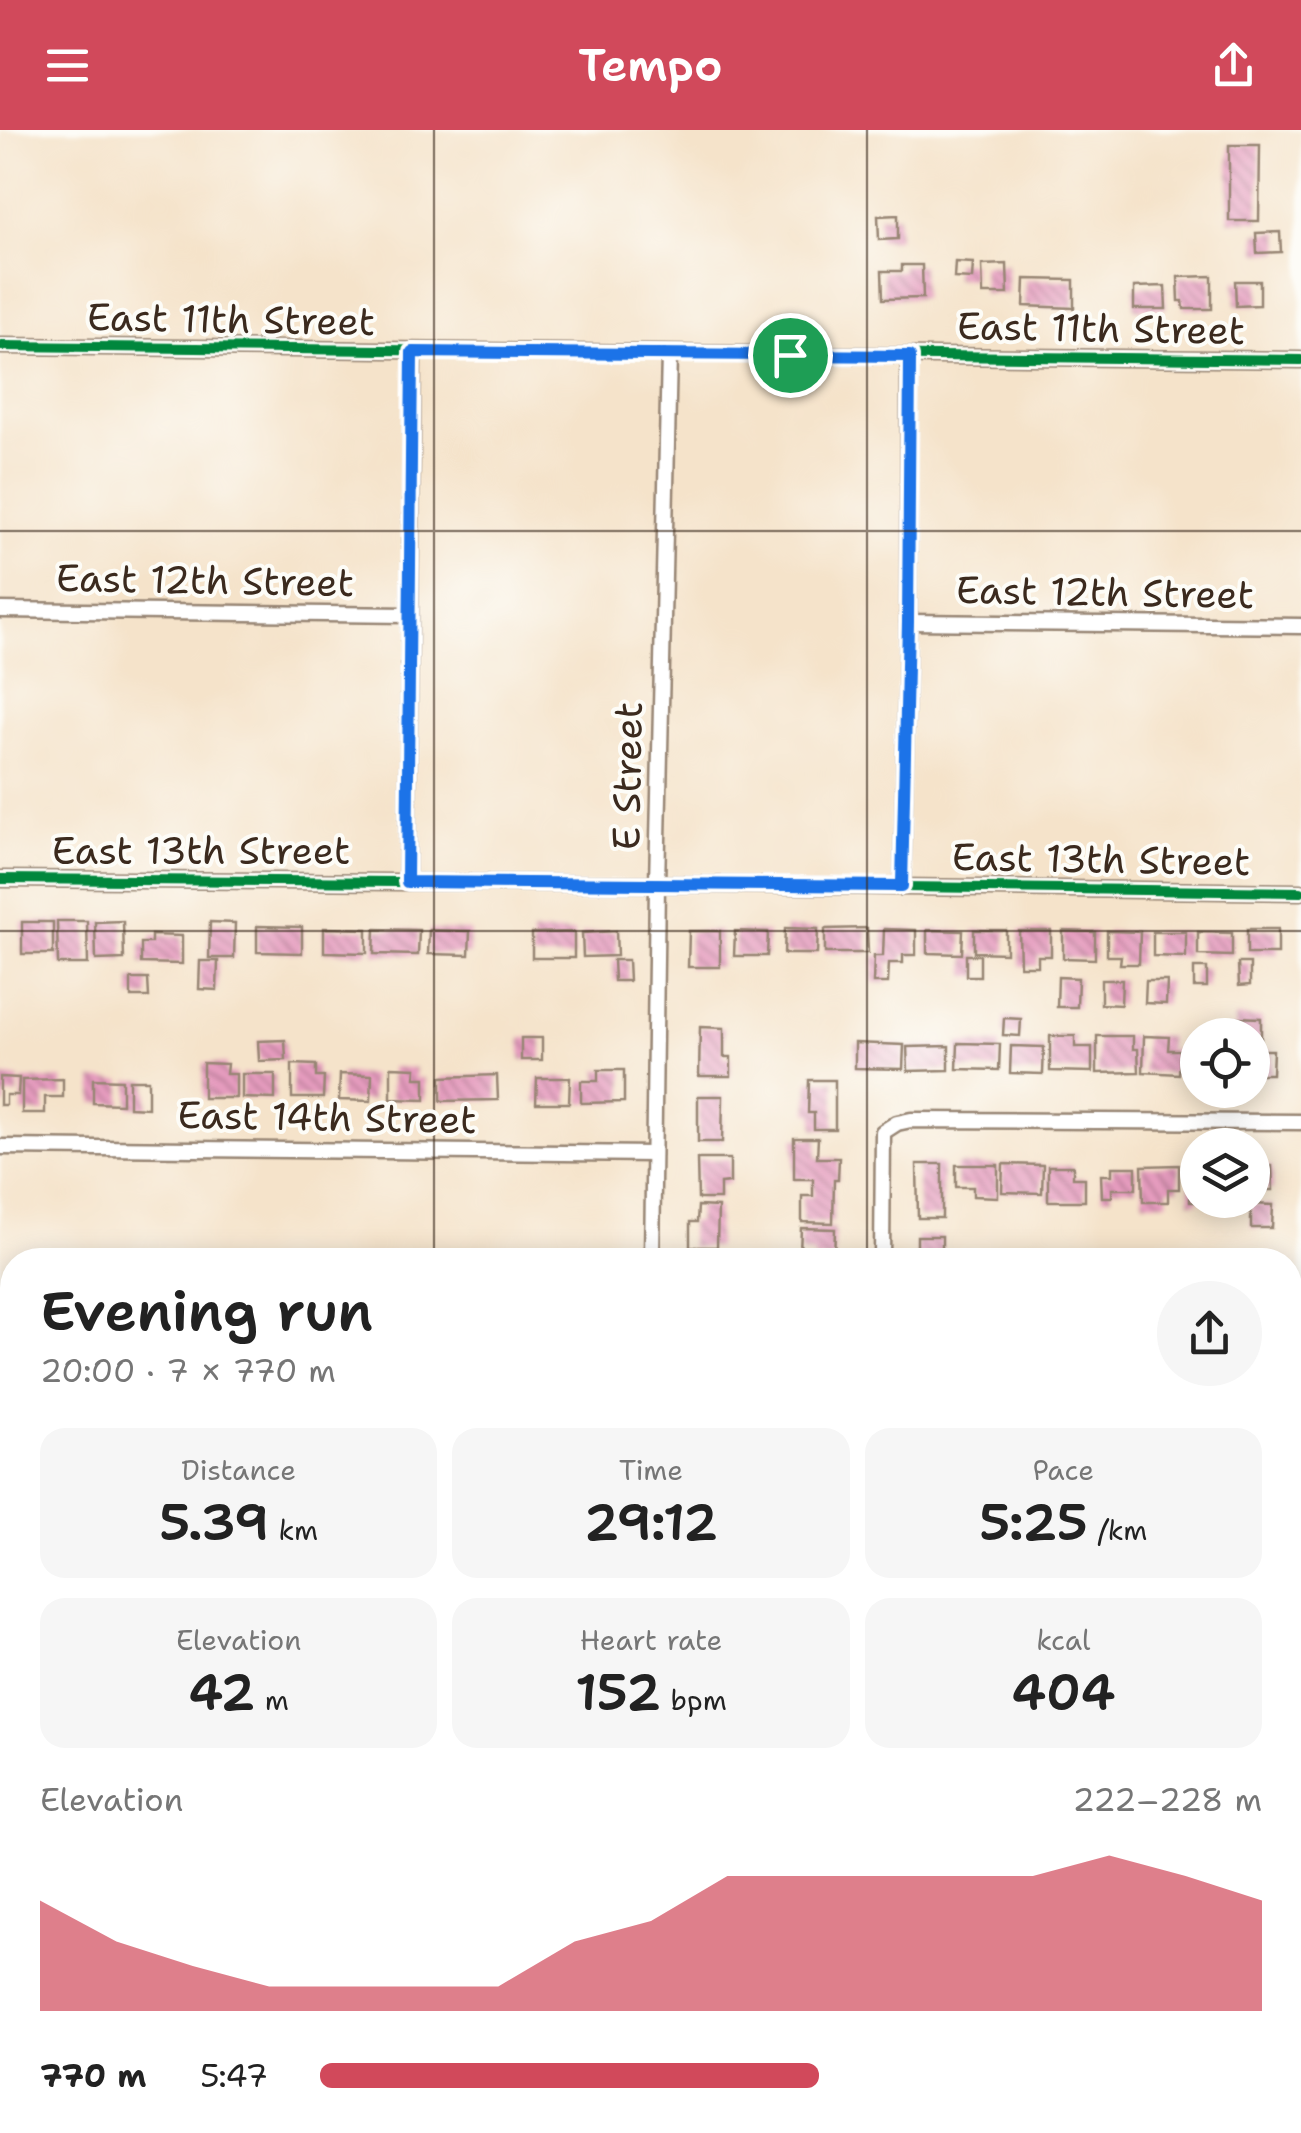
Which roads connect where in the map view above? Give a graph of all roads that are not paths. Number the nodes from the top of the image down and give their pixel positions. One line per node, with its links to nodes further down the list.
1 (0, 346): 2 (street, East 11th Street)
2 (412, 352): 3 (street, East 11th Street); 7 (street)
3 (669, 354): 4 (street, East 11th Street); 12 (street, E Street)
4 (910, 356): 5 (street, East 11th Street); 8 (street)
5 (1301, 360)
6 (0, 610): 7 (street, East 12th Street)
7 (409, 615): 11 (street)
8 (908, 622): 9 (street, East 12th Street); 13 (street)
9 (1301, 626)
10 (0, 879): 11 (street, East 13th Street)
11 (407, 882): 12 (street, East 13th Street)
12 (657, 884): 13 (street, East 13th Street); 17 (street, E Street)
13 (902, 886): 14 (street, East 13th Street)
14 (1301, 892)
15 (1301, 1122): 19 (street)
16 (0, 1147): 17 (street, East 14th Street)
17 (654, 1154): 18 (street, E Street)
18 (652, 1248)
19 (882, 1248)

